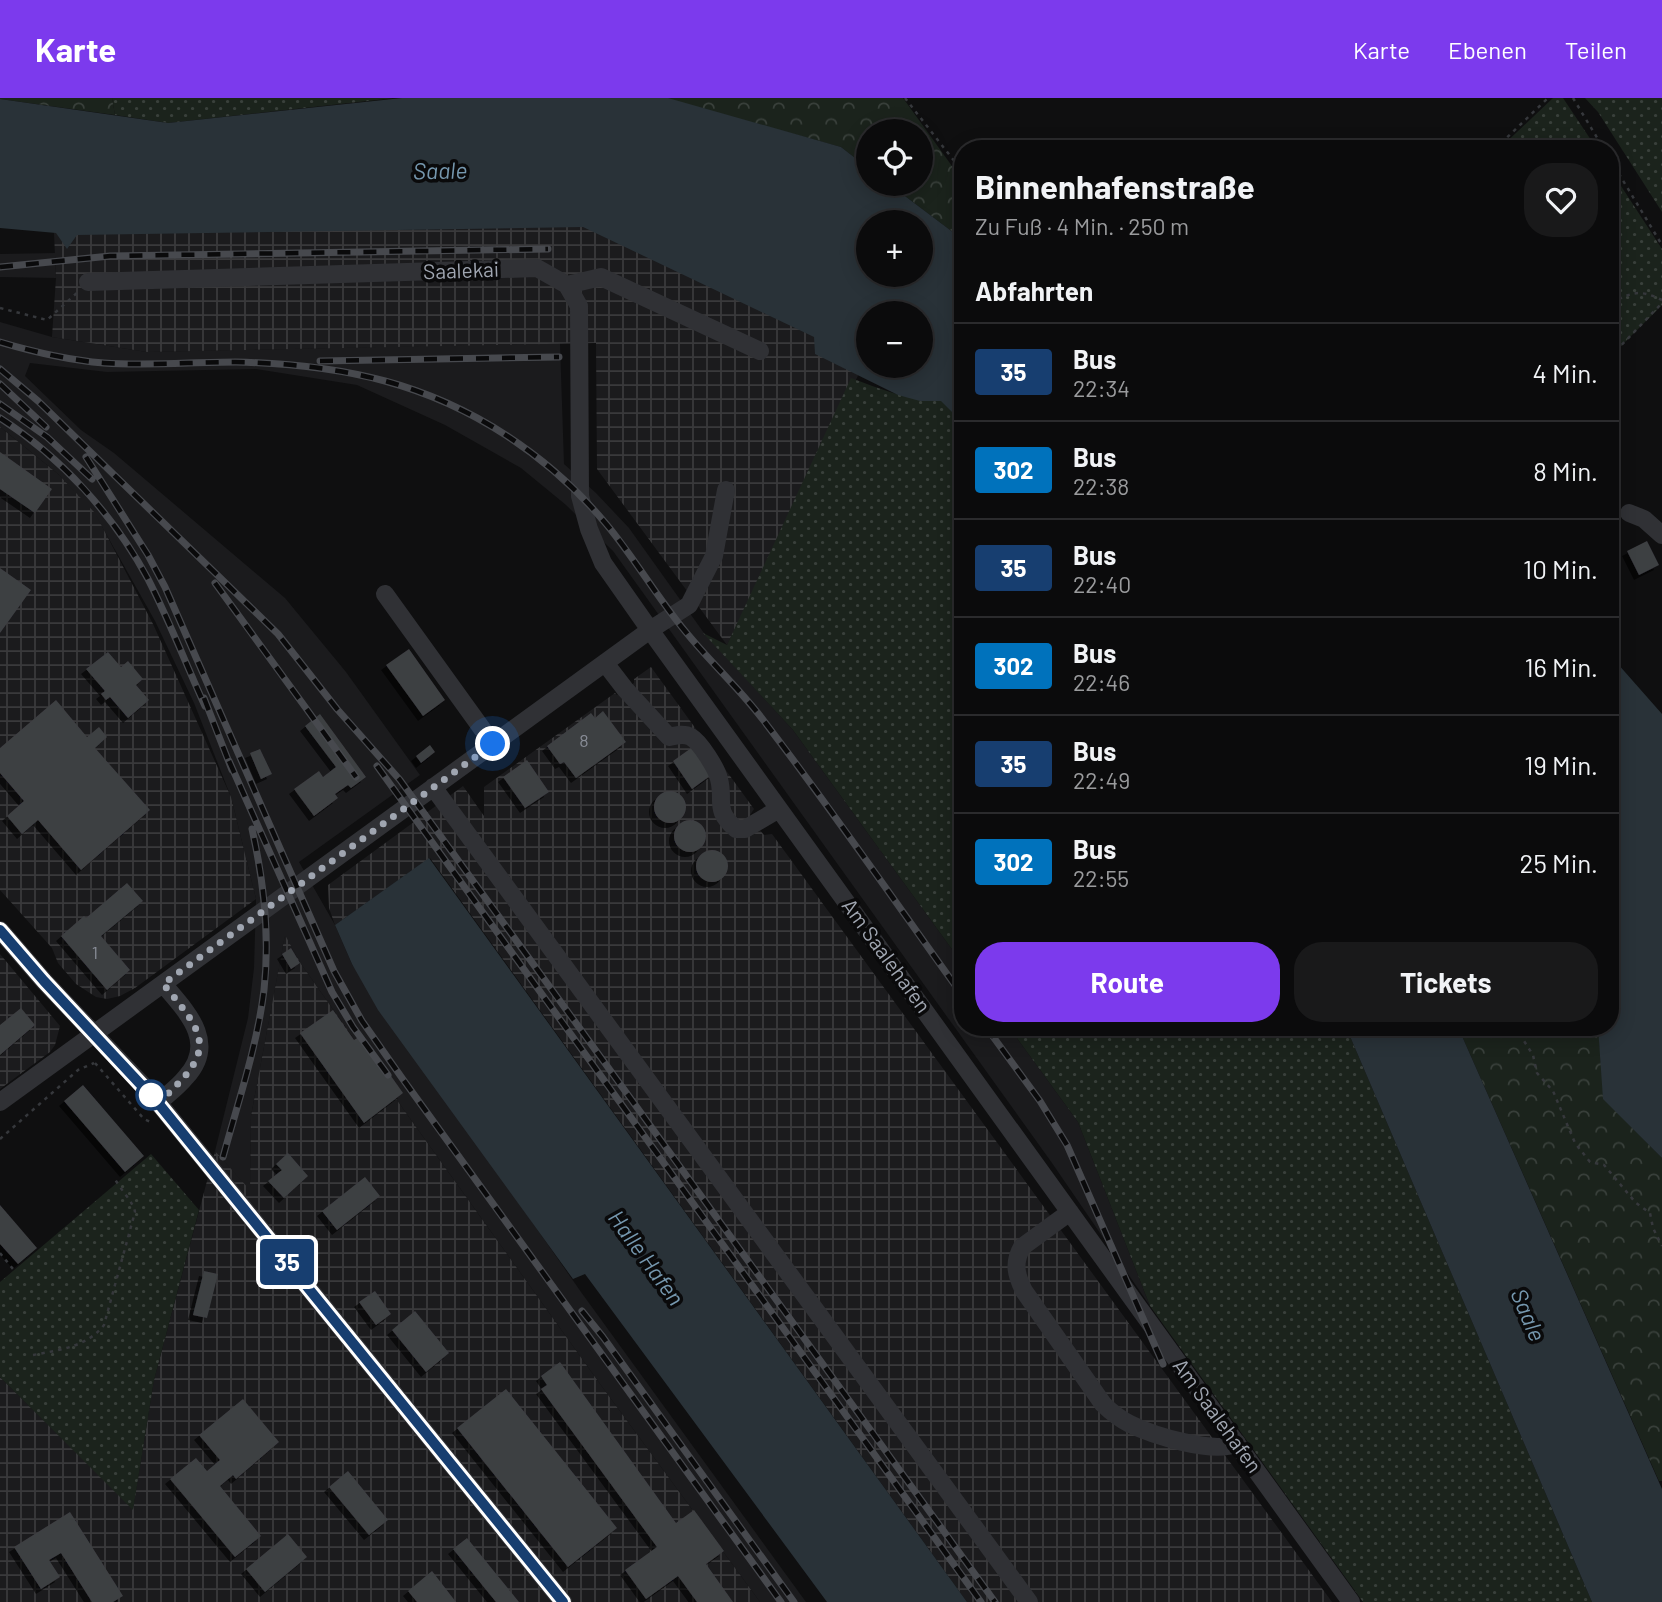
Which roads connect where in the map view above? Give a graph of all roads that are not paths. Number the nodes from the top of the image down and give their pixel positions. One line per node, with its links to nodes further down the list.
1 (88, 282): 2 (street, Saalekai)
2 (567, 285): 3 (street); 8 (street)
3 (760, 351)
4 (726, 490): 8 (street)
5 (1629, 513): 6 (street)
6 (1662, 535)
7 (385, 594): 10 (street)
8 (650, 630): 9 (street); 12 (street, Am Saalehafen)
9 (605, 663): 10 (street); 12 (street)
10 (493, 744): 11 (street)
11 (433, 787): 14 (street); 21 (street)
12 (779, 809): 18 (street, Am Saalehafen)
13 (0, 930): 15 (street)
14 (163, 984): 15 (street); 17 (street)
15 (94, 1033): 16 (street); 17 (street)
16 (0, 1102)
17 (158, 1103): 20 (street)
18 (1070, 1212): 19 (street, Am Saalehafen); 19 (street)
19 (1237, 1443): 22 (street, Am Saalehafen)
20 (563, 1602)
21 (1029, 1602)
22 (1351, 1602)

